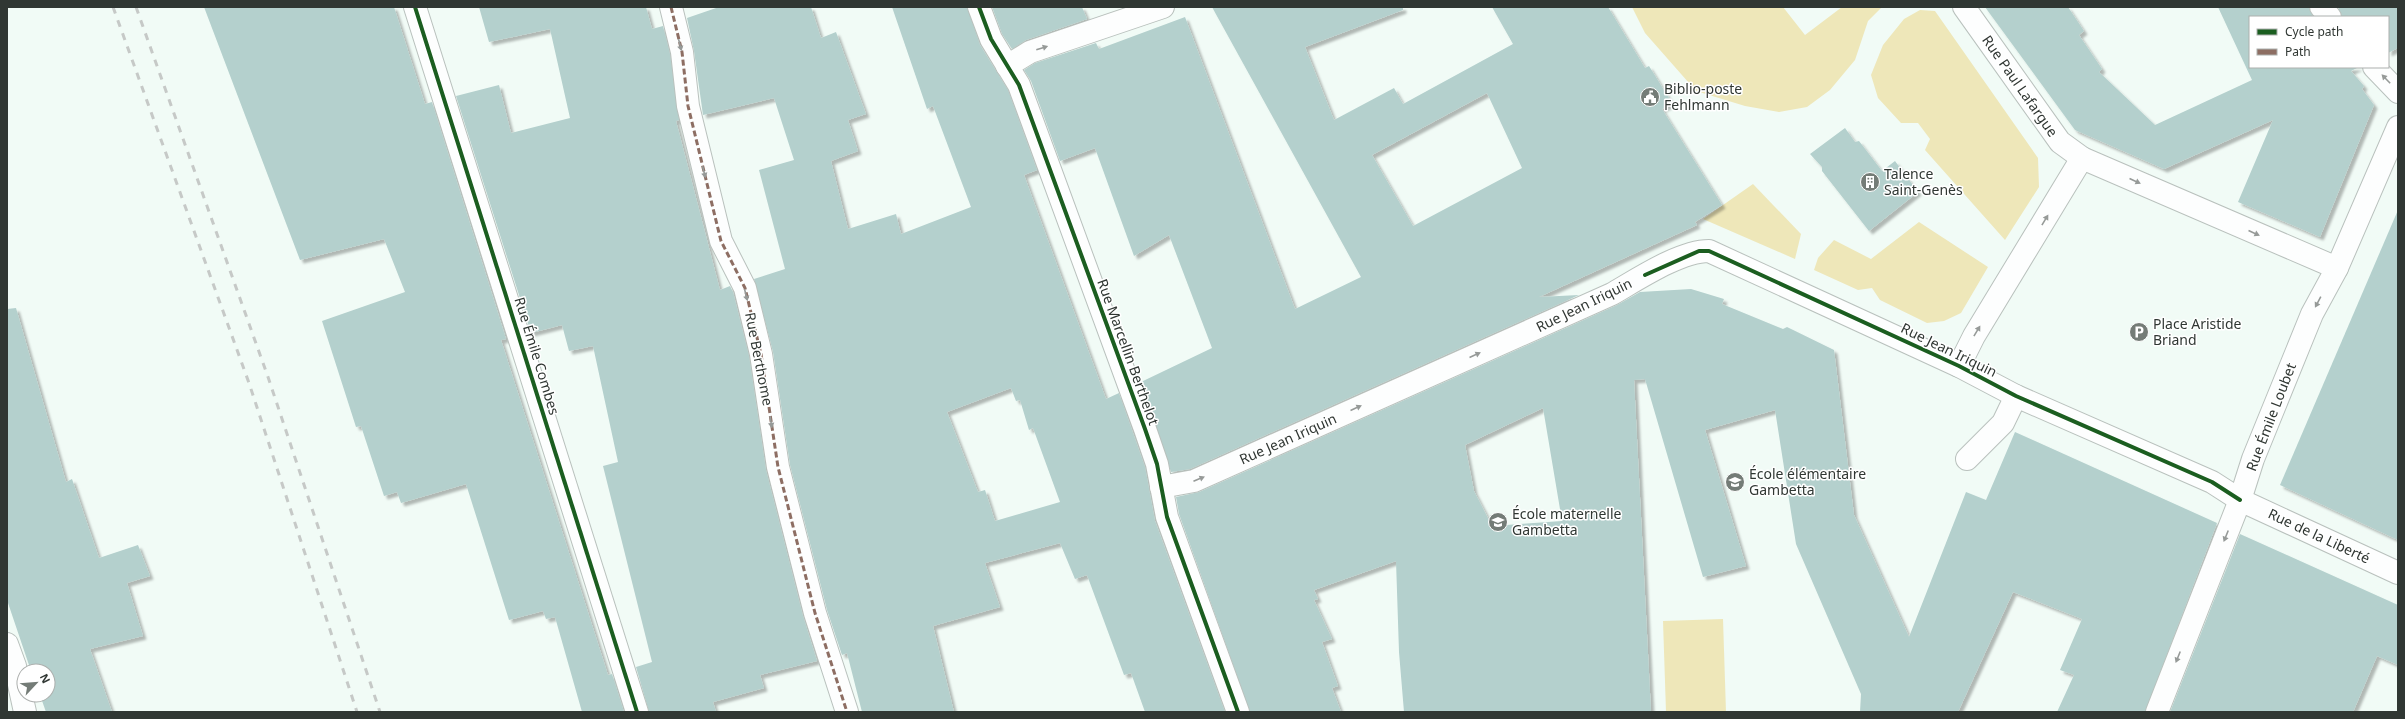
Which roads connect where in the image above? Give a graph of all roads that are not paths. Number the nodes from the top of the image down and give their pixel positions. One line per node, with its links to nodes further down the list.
1 (416, 7): 22 (street, Rue Émile Combes)
2 (671, 7): 23 (street, Rue Berthome, one-way to 23)
3 (979, 7): 8 (street, Rue Marcellin Berthelot)
4 (1163, 7): 8 (street, one-way to 4)
5 (1964, 7): 12 (street, Rue Paul Lafargue)
6 (2321, 7): 7 (street)
7 (2329, 16)
8 (1007, 66): 17 (street, Rue Marcellin Berthelot)
9 (2375, 68): 10 (street, one-way to 9)
10 (2398, 92)
11 (2398, 127): 13 (street, Rue Émile Loubet)
12 (2082, 158): 13 (street, one-way to 13); 14 (street, one-way to 12)
13 (2337, 268): 18 (street, Rue Émile Loubet, one-way to 18)
14 (1960, 366): 15 (street, Rue Jean Iriquin); 17 (street, Rue Jean Iriquin, one-way to 14)
15 (2016, 396): 16 (street); 18 (street, Rue Jean Iriquin)
16 (1966, 459)
17 (1161, 487): 24 (street, Rue Marcellin Berthelot)
18 (2240, 500): 19 (street, Rue de la Liberté); 25 (street, Rue Émile Loubet, one-way to 25)
19 (2398, 572)
20 (7, 644): 21 (street)
21 (25, 712)
22 (637, 712)
23 (847, 712)
24 (1238, 712)
25 (2157, 712)

